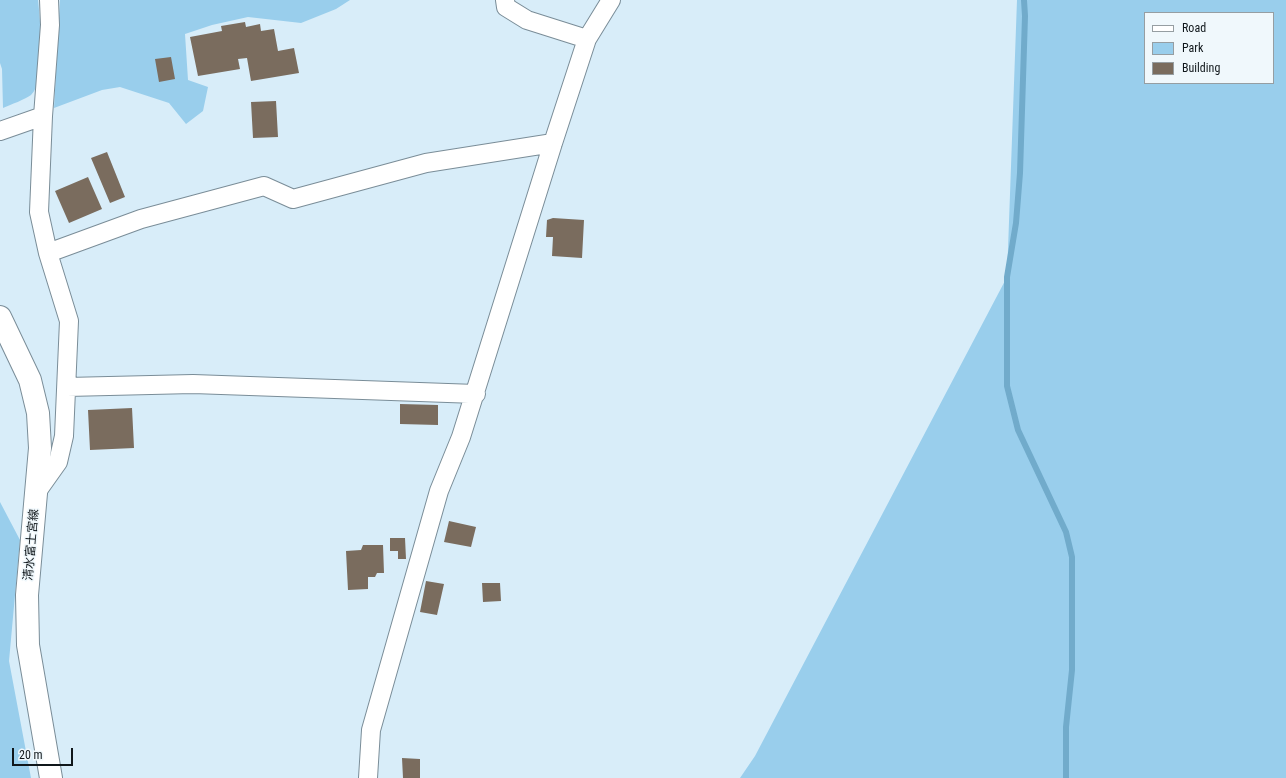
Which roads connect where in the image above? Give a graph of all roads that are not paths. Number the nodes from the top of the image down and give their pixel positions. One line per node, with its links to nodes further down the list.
1 (49, 0): 5 (street)
2 (506, 0): 4 (street)
3 (611, 0): 4 (street)
4 (587, 39): 7 (street)
5 (43, 116): 6 (street); 8 (street)
6 (0, 131)
7 (553, 143): 8 (street); 11 (street)
8 (48, 253): 10 (street)
9 (0, 317): 12 (main road, 清水富士宮線)
10 (67, 387): 11 (street); 12 (street)
11 (476, 394): 14 (street)
12 (36, 493): 13 (main road, 清水富士宮線)
13 (51, 778)
14 (368, 778)

